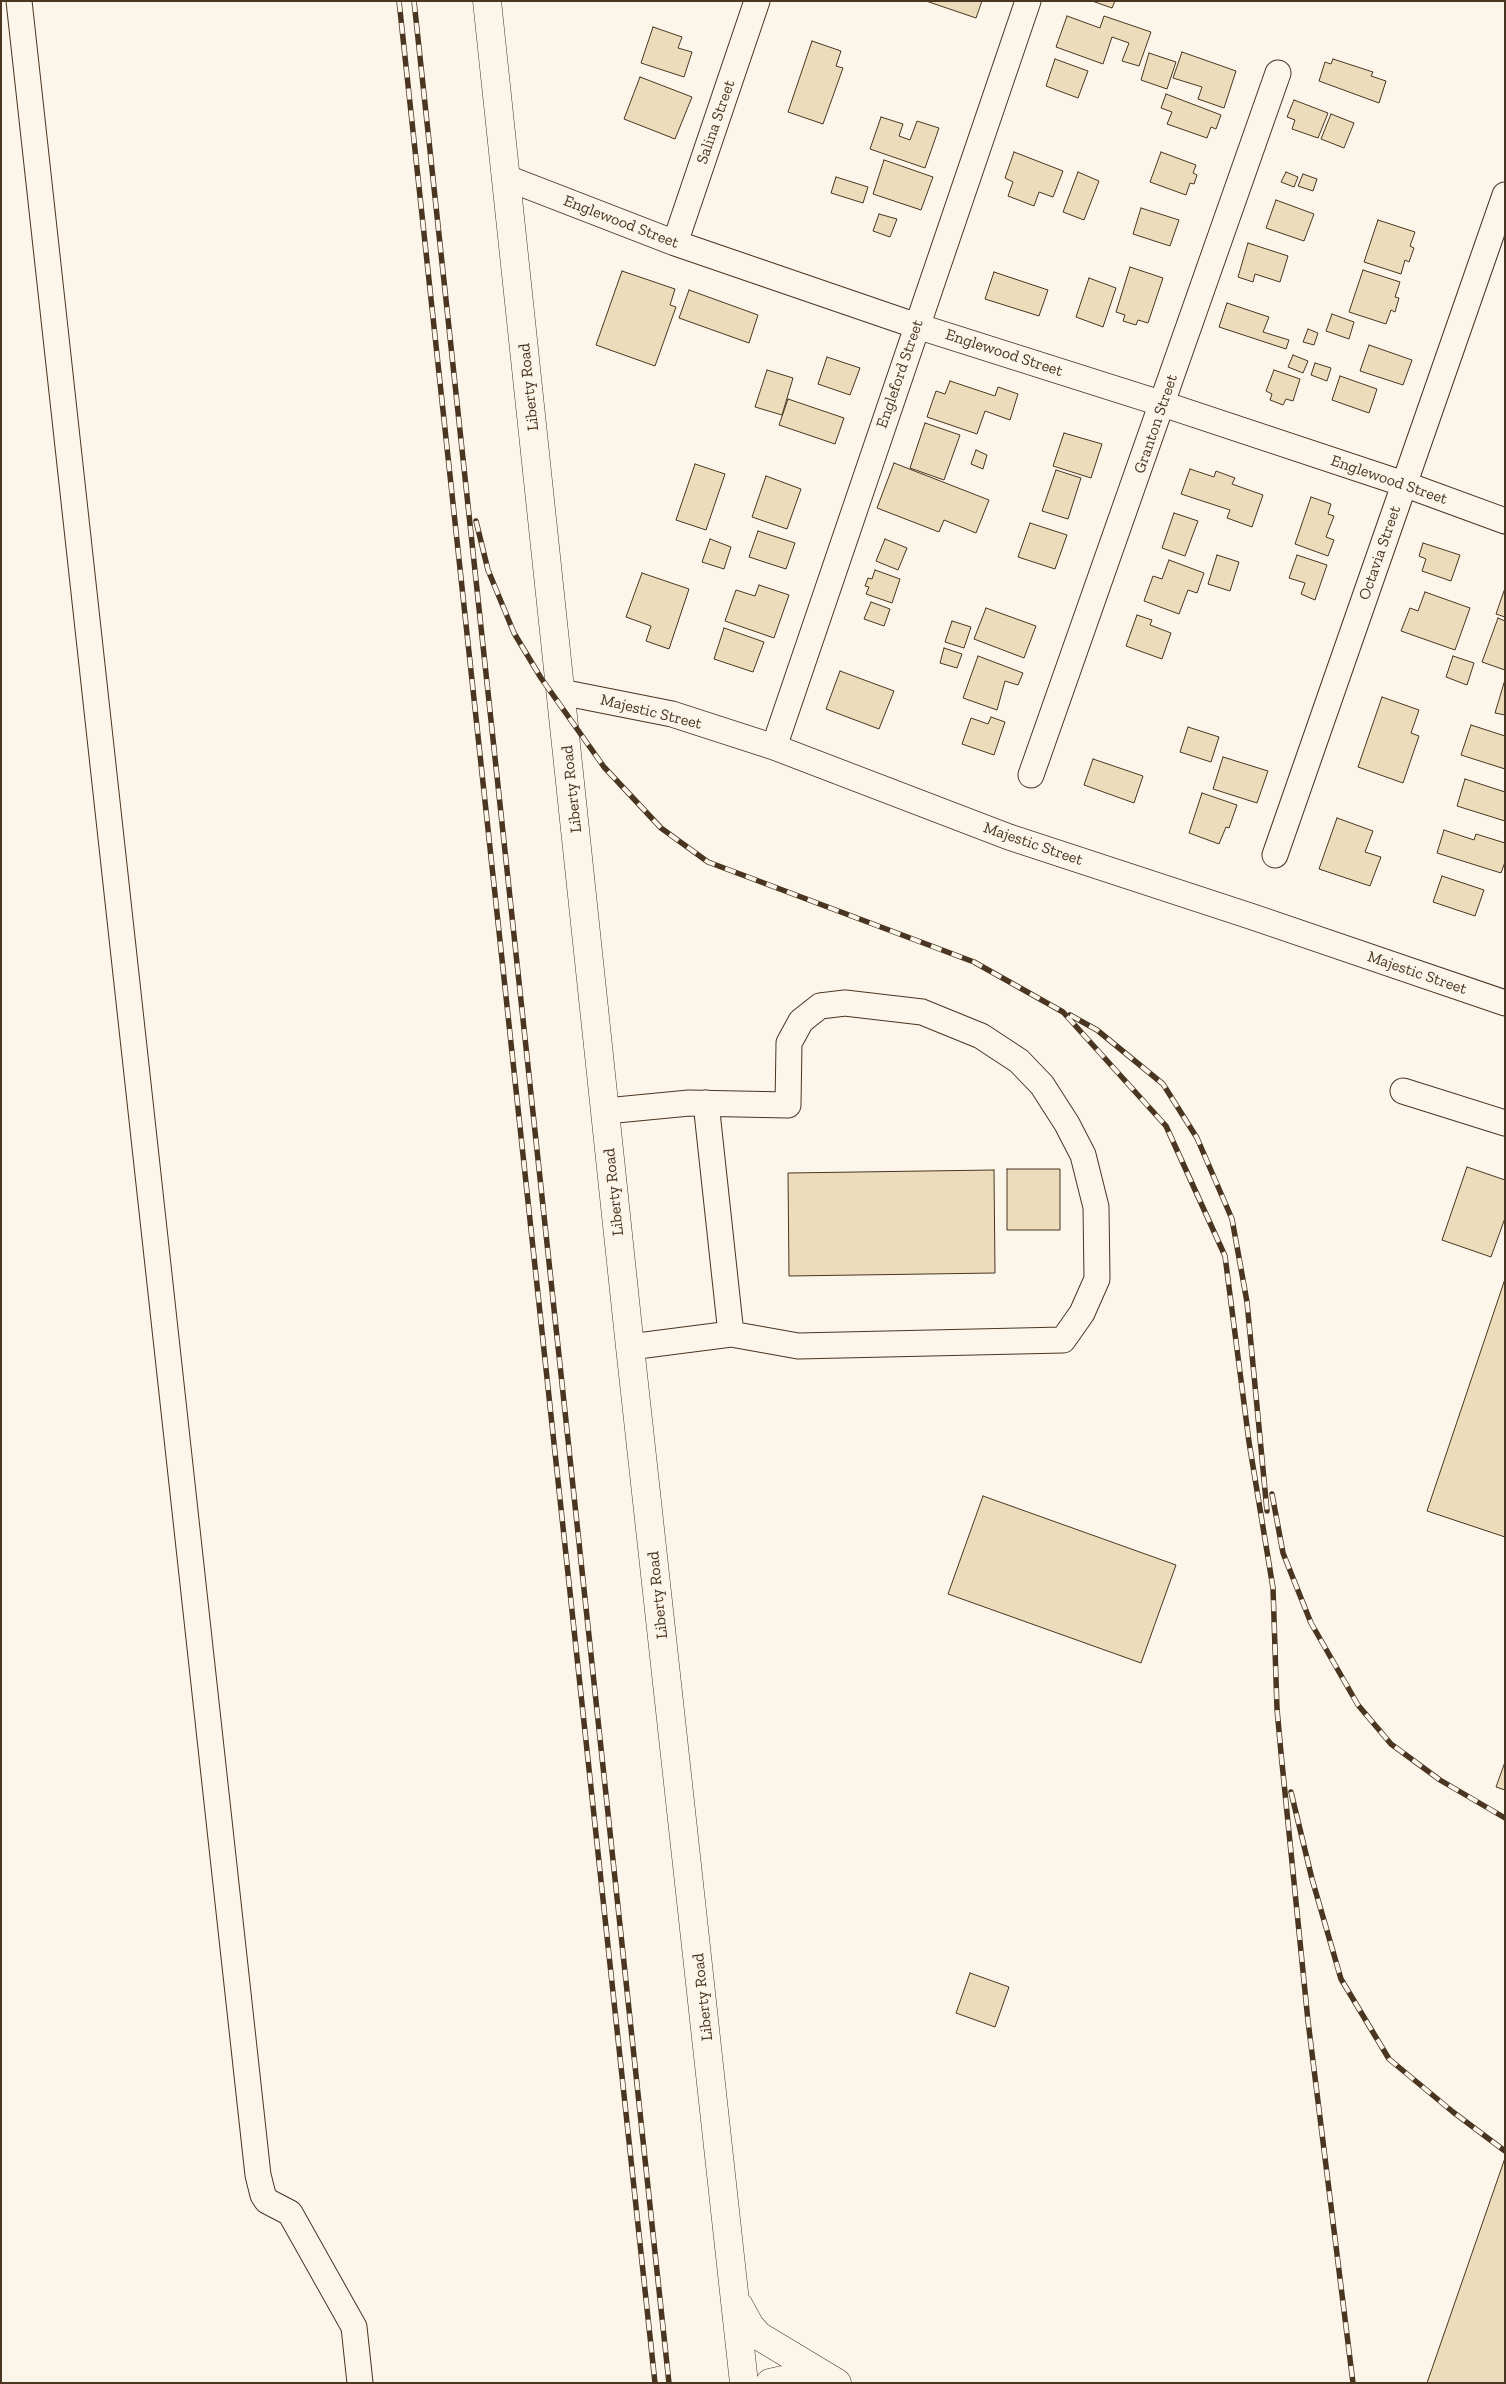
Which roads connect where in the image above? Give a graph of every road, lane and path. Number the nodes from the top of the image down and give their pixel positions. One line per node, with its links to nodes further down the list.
1 (19, 1): 25 (street)
2 (488, 1): 6 (main road, Liberty Road)
3 (757, 1): 8 (street, Salina Street)
4 (1028, 1): 9 (street, Engleford Street)
5 (1278, 73): 10 (street, Granton Street)
6 (507, 178): 8 (street, Englewood Street); 13 (main road, Liberty Road)
7 (1505, 195): 11 (street, Octavia Street)
8 (675, 243): 9 (street, Englewood Street)
9 (917, 326): 10 (street, Englewood Street); 14 (street, Engleford Street)
10 (1163, 404): 11 (street, Englewood Street); 15 (street, Granton Street)
11 (1404, 484): 12 (street, Englewood Street); 16 (street, Octavia Street)
12 (1505, 521)
13 (561, 692): 14 (street, Majestic Street); 20 (main road, Liberty Road)
14 (774, 747): 17 (street, Majestic Street)
15 (1031, 775)
16 (1275, 855)
17 (1503, 997)
18 (1403, 1090): 21 (street)
19 (706, 1103): 20 (street); 22 (street); 22 (street)
20 (606, 1110): 23 (main road, Liberty Road)
21 (1505, 1123)
22 (731, 1334): 23 (street)
23 (630, 1347): 24 (main road, Liberty Road)
24 (736, 2298): 26 (main road, Liberty Road); 28 (main road)
25 (360, 2383)
26 (744, 2383)
27 (770, 2383): 28 (main road)
28 (835, 2383)

